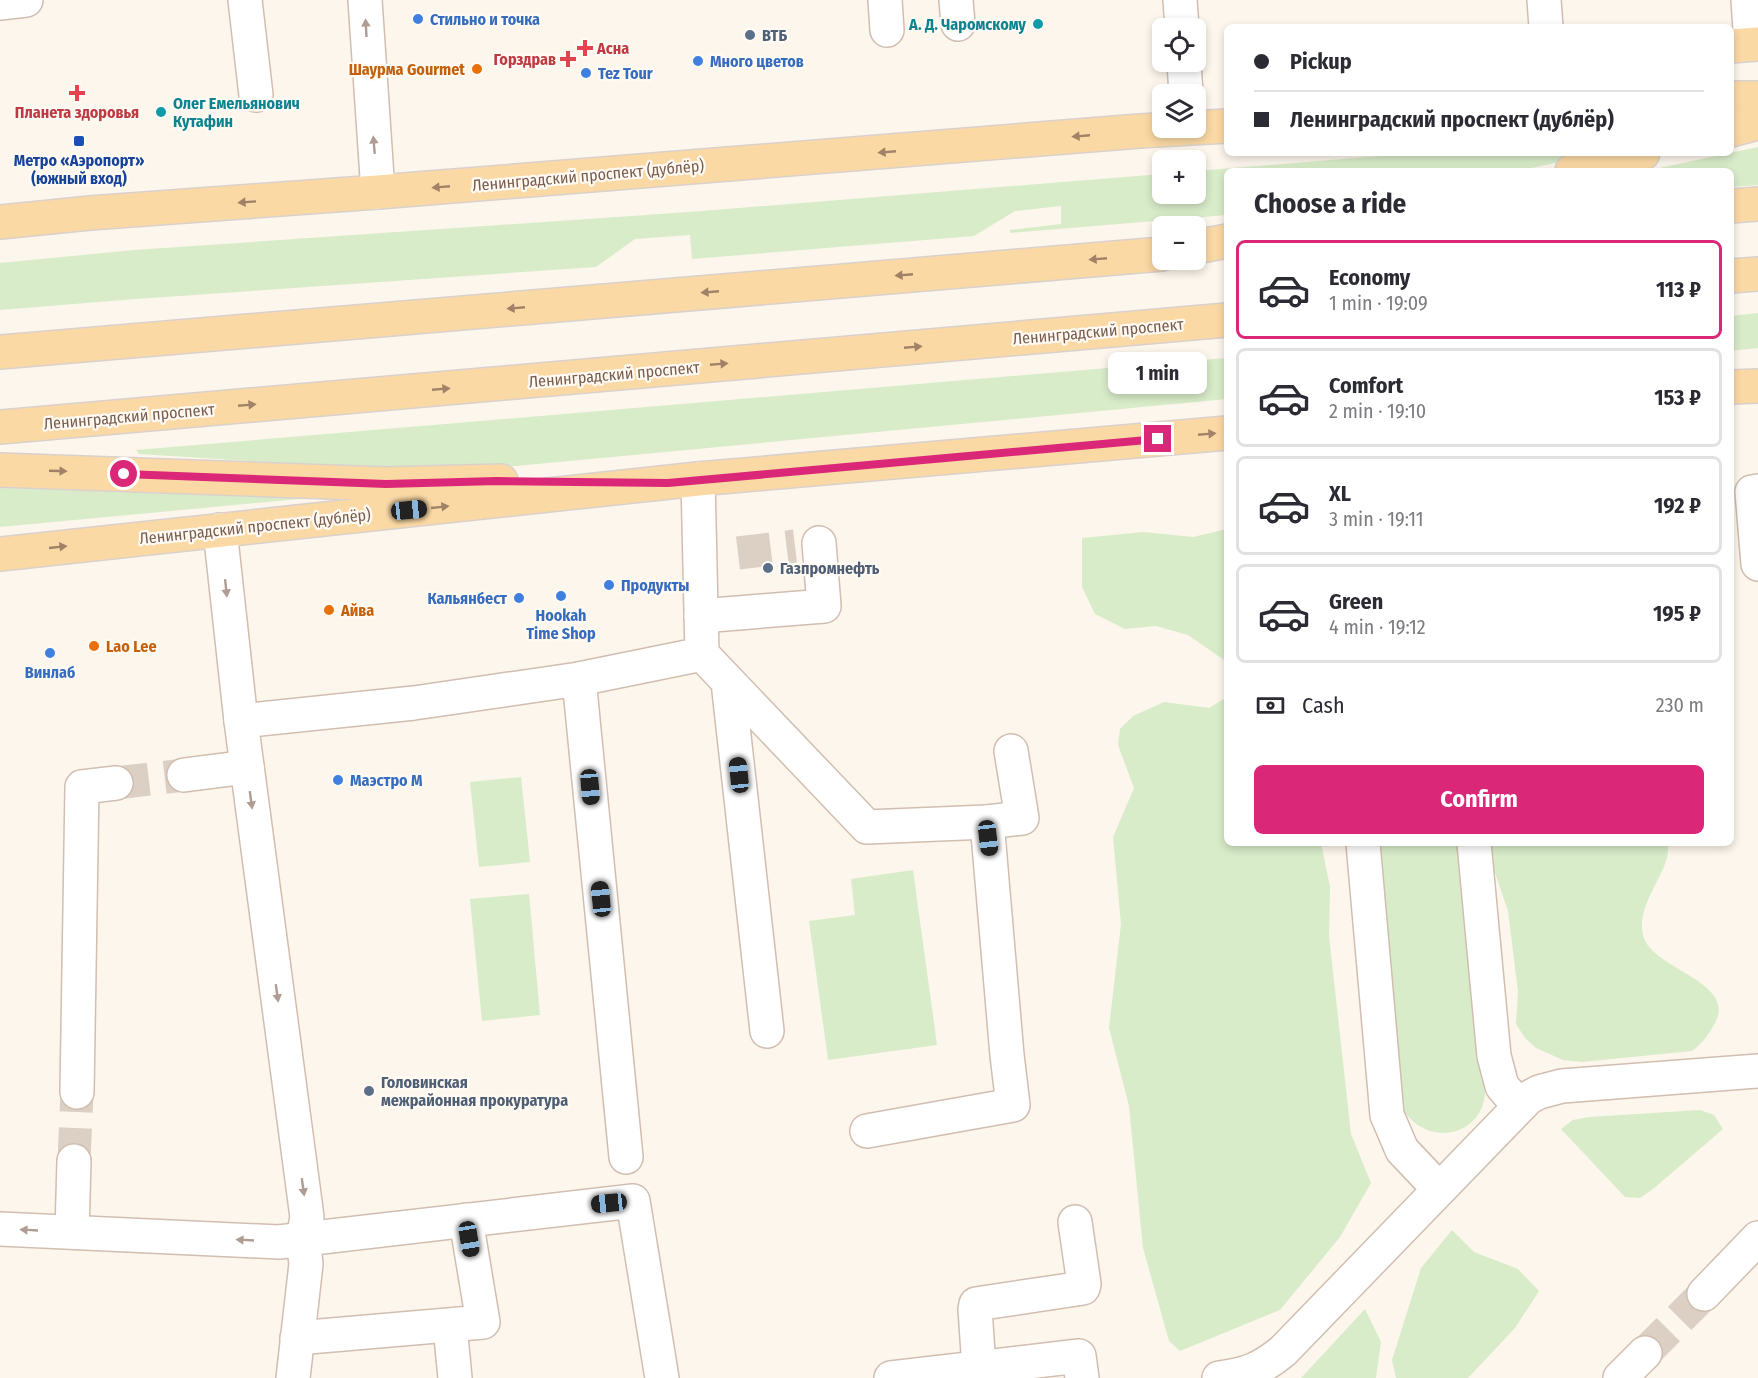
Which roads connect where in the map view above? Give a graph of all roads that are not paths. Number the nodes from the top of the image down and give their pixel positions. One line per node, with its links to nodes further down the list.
1 (26, 0): 7 (street)
2 (245, 0): 11 (street)
3 (364, 0): 23 (street, one-way to 3)
4 (1180, 0): 8 (street)
5 (1544, 0): 9 (street)
6 (1748, 0): 10 (street)
7 (0, 3)
8 (1181, 18)
9 (1546, 24)
10 (1747, 44)
11 (256, 95)
12 (1734, 98): 13 (main road)
13 (1758, 98)
14 (1224, 118): 15 (main road)
15 (1206, 121)
16 (1758, 123): 20 (main road)
17 (1224, 126): 18 (main road, Ленинградский проспект (дублёр))
18 (1206, 127)
19 (1152, 129): 23 (main road, Ленинградский проспект (дублёр), one-way to 23)
20 (1734, 129)
21 (1631, 156): 22 (main road)
22 (1584, 168)
23 (378, 192): 26 (main road, Ленинградский проспект (дублёр), one-way to 26)
24 (1758, 204): 25 (main road)
25 (1734, 206)
26 (0, 222)
27 (1224, 242): 28 (main road)
28 (1206, 246)
29 (1224, 248): 30 (main road)
30 (1206, 249)
31 (1152, 254): 35 (main road, one-way to 35)
32 (1758, 274): 33 (main road)
33 (1734, 276)
34 (1224, 320): 38 (main road, Ленинградский проспект, one-way to 34)
35 (0, 352)
36 (1758, 386): 37 (main road)
37 (1734, 387)
38 (0, 427)
39 (1224, 433): 41 (main road, Ленинградский проспект (дублёр), one-way to 39)
40 (0, 470): 41 (main road, one-way to 41)
41 (683, 481): 43 (main road, Ленинградский проспект (дублёр), one-way to 41); 47 (street)
42 (1758, 491): 46 (street)
43 (220, 530): 45 (main road, Ленинградский проспект (дублёр), one-way to 43); 51 (street, one-way to 51)
44 (819, 543): 47 (street)
45 (0, 554)
46 (1758, 564)
47 (701, 616): 48 (street)
48 (702, 654): 49 (street); 50 (street)
49 (579, 679): 51 (street); 64 (street)
50 (728, 682): 56 (street); 59 (street)
51 (241, 721): 53 (street)
52 (1011, 752): 56 (street)
53 (247, 767): 54 (street); 72 (street, one-way to 72)
54 (184, 775)
55 (116, 783): 61 (street)
56 (987, 822): 63 (street)
57 (1363, 846): 66 (street)
58 (1474, 846): 62 (street)
59 (767, 1031)
60 (1758, 1071): 62 (street)
61 (78, 1092)
62 (1519, 1106): 66 (street)
63 (867, 1131)
64 (626, 1157)
65 (74, 1161): 70 (street)
66 (1438, 1189): 83 (street)
67 (466, 1220): 72 (street); 74 (street); 80 (street)
68 (1075, 1222): 77 (street)
69 (0, 1229): 70 (street, one-way to 69)
70 (72, 1232): 72 (street, one-way to 70)
71 (1758, 1238): 73 (street)
72 (303, 1239): 75 (street)
73 (1704, 1294)
74 (450, 1326): 75 (street); 79 (street)
75 (297, 1338): 78 (street)
76 (1645, 1353): 84 (street)
77 (979, 1368): 81 (street); 82 (street)
78 (293, 1378)
79 (455, 1378)
80 (662, 1378)
81 (891, 1378)
82 (1082, 1378)
83 (1220, 1378)
84 (1620, 1378)

